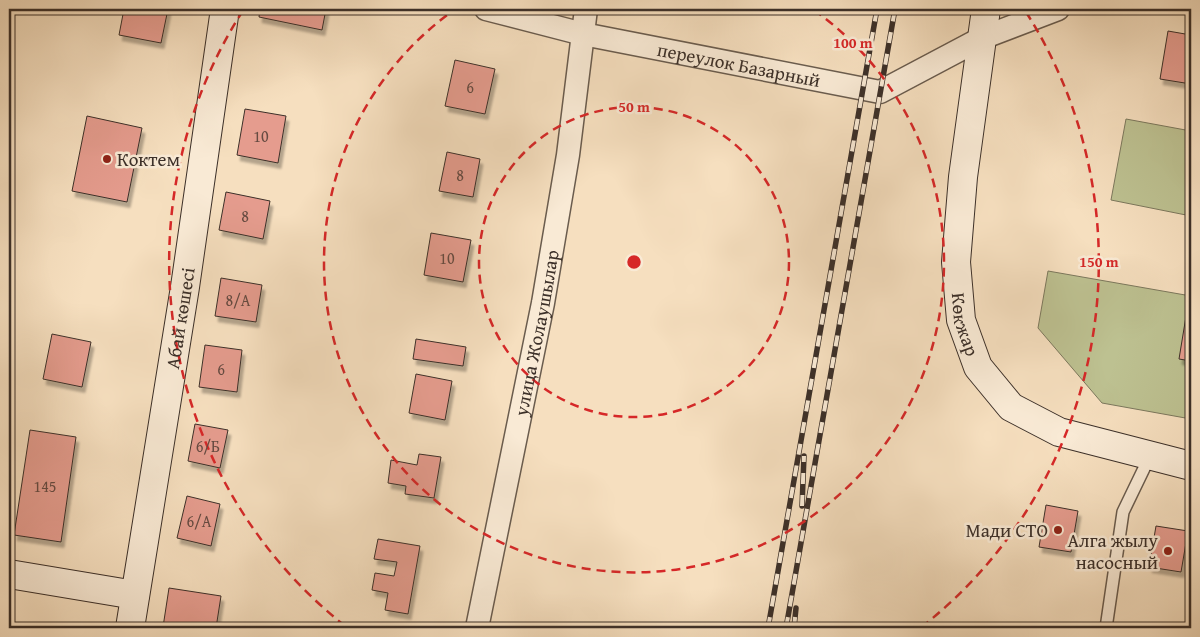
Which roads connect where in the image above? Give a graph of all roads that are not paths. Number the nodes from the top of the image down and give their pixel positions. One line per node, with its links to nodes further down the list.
1 (225, 9): 11 (street, Абай көшесі)
2 (486, 9): 6 (street, переулок Базарный)
3 (586, 9): 6 (street, улица Жолаушылар)
4 (986, 9): 7 (street, Көкжар)
5 (1058, 9): 7 (street, переулок Базарный)
6 (583, 34): 7 (street, переулок Базарный); 13 (street, улица Жолаушылар)
7 (982, 38): 8 (street, Көкжар)
8 (1150, 456): 9 (street, Көкжар); 14 (lane)
9 (1191, 466)
10 (9, 574): 11 (street)
11 (135, 596): 12 (street, Абай көшесі)
12 (130, 628)
13 (477, 628)
14 (1106, 628)

